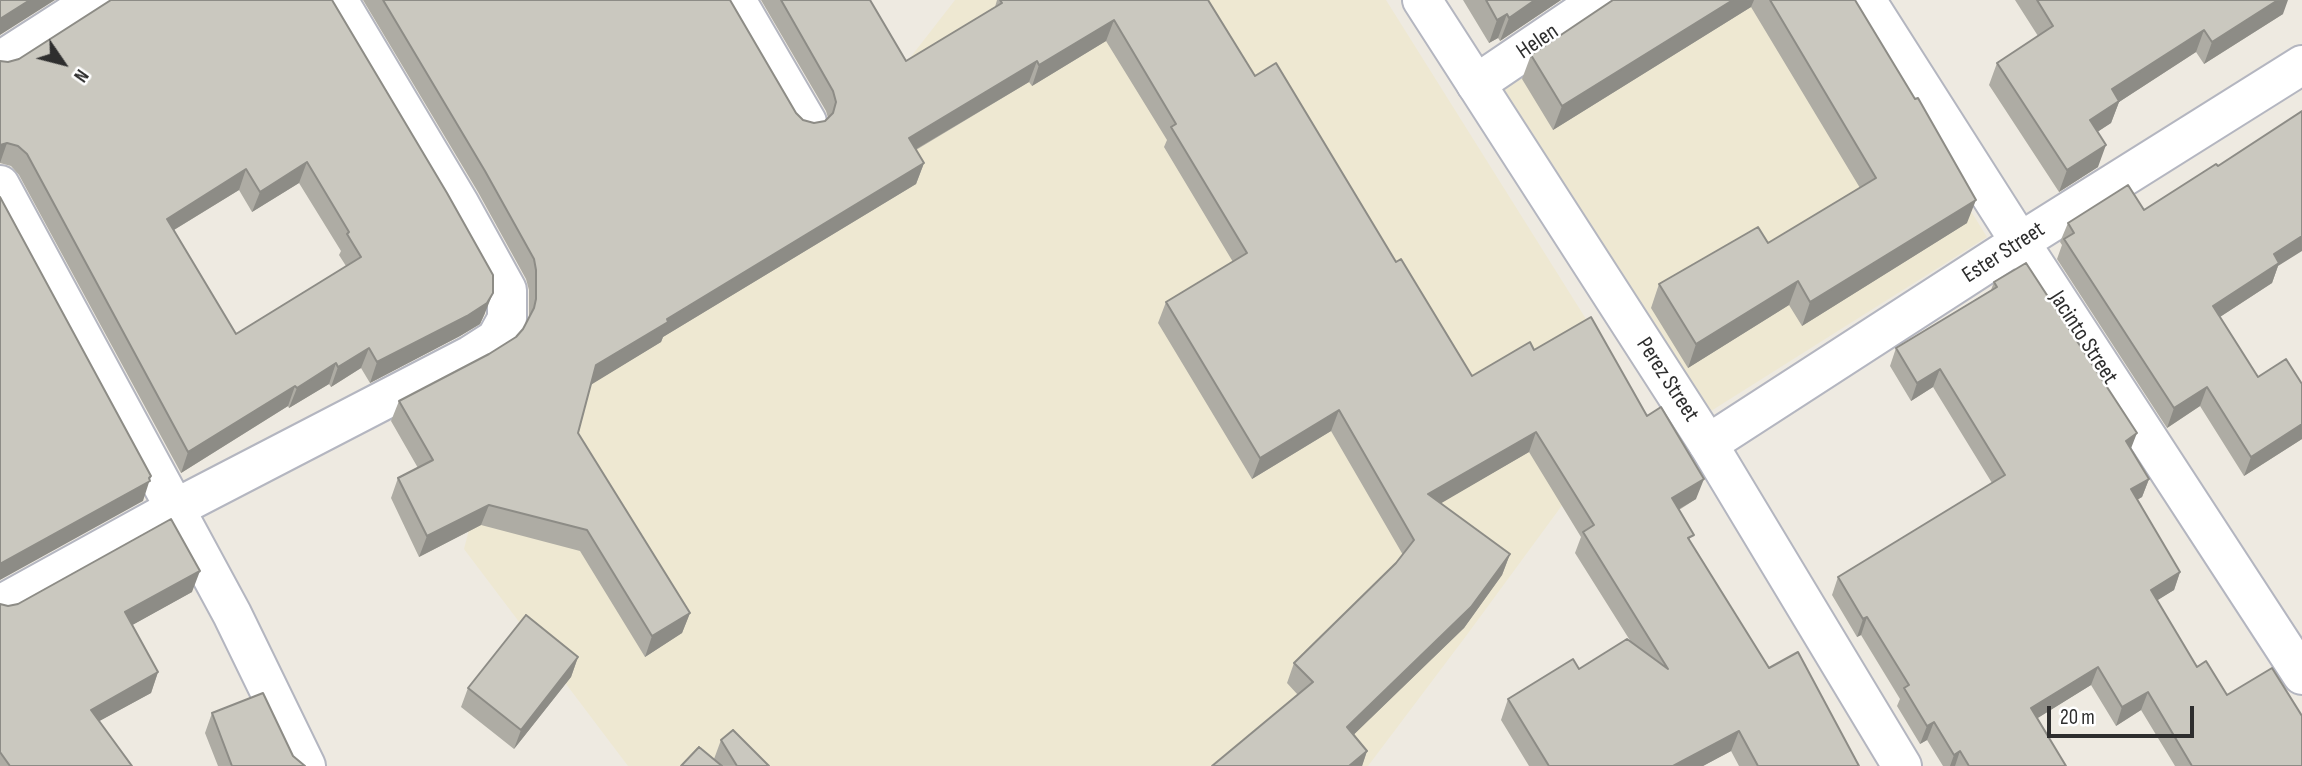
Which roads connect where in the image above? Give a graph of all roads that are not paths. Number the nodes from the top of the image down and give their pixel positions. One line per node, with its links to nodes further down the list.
1 (95, 0): 7 (street)
2 (338, 0): 14 (street)
3 (736, 0): 10 (street)
4 (1422, 0): 9 (street, Perez Street)
5 (1600, 0): 9 (street, Helen)
6 (1867, 0): 12 (street, Jacinto Street)
7 (0, 61)
8 (2302, 65): 12 (street, Ester Street)
9 (1476, 84): 13 (street, Perez Street)
10 (807, 122)
11 (0, 186): 14 (street)
12 (2020, 242): 13 (street, Ester Street); 16 (street, Jacinto Street)
13 (1708, 444): 18 (street, Perez Street)
14 (174, 509): 15 (street); 17 (street)
15 (0, 605)
16 (2302, 675)
17 (306, 766)
18 (1902, 766)

